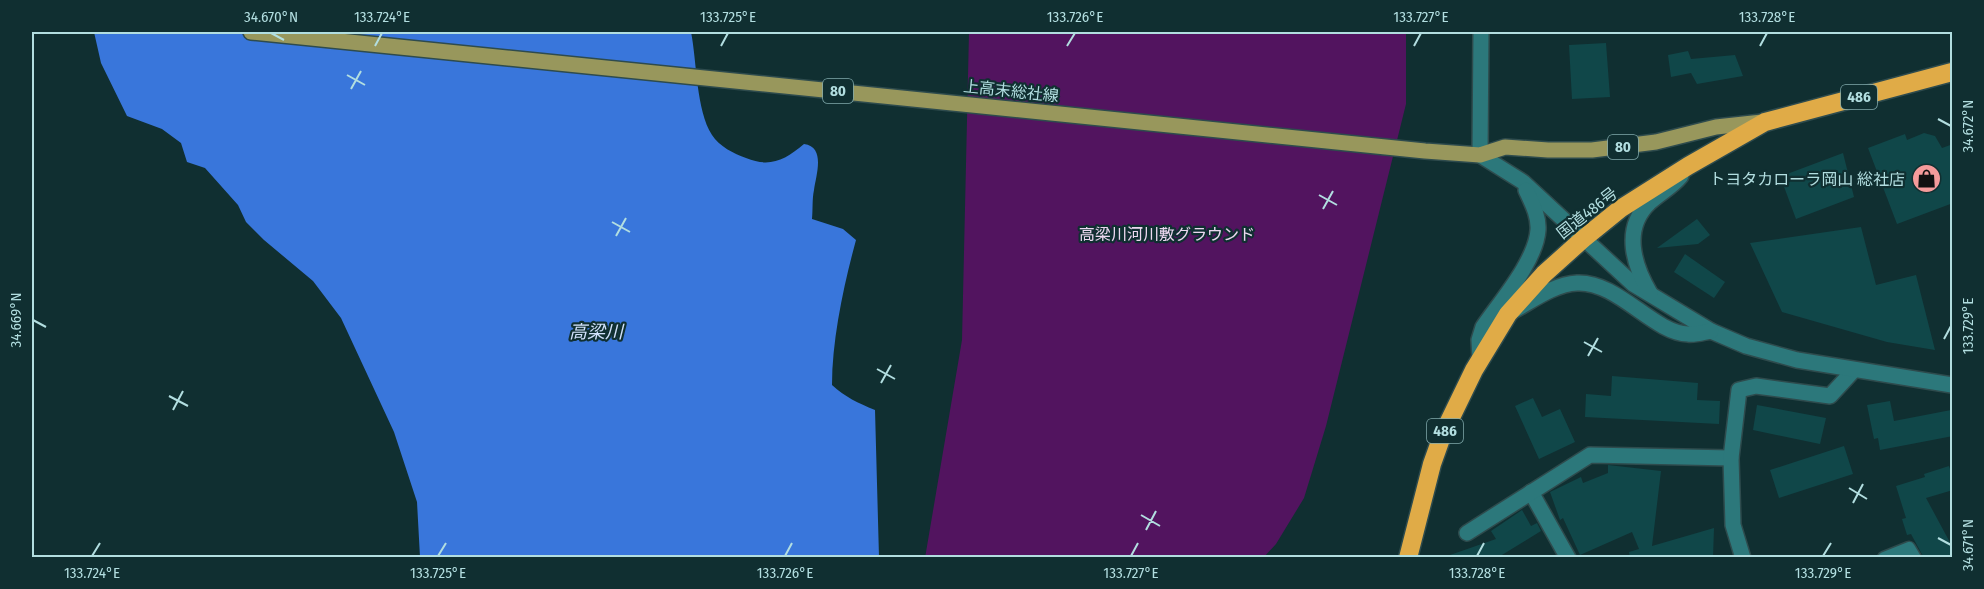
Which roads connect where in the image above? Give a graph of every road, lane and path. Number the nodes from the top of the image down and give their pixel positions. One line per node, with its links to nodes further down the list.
1 (251, 32): 5 (main road, 上高末総社線 / 80)
2 (1480, 32): 5 (street)
3 (1953, 72): 4 (highway, 国道486号 / 486)
4 (1765, 122): 5 (main road, 上高末総社線 / 80); 6 (highway, 国道486号 / 486)
5 (1480, 155): 7 (street)
6 (1688, 166): 8 (highway, 国道486号 / 486); 9 (street)
7 (1523, 182): 8 (street); 12 (street)
8 (1583, 239): 9 (street); 10 (highway, 国道486号 / 486)
9 (1653, 298): 11 (street)
10 (1508, 314): 11 (street); 12 (highway, 国道486号 / 486)
11 (1711, 331): 13 (street)
12 (1480, 359): 18 (highway, 国道486号 / 486)
13 (1854, 370): 14 (street); 15 (street)
14 (1953, 385)
15 (1731, 458): 16 (street); 20 (street)
16 (1531, 492): 17 (street); 19 (street)
17 (1467, 533)
18 (1409, 557)
19 (1568, 558)
20 (1743, 558)
21 (1884, 558): 22 (lane)
22 (1915, 558)

